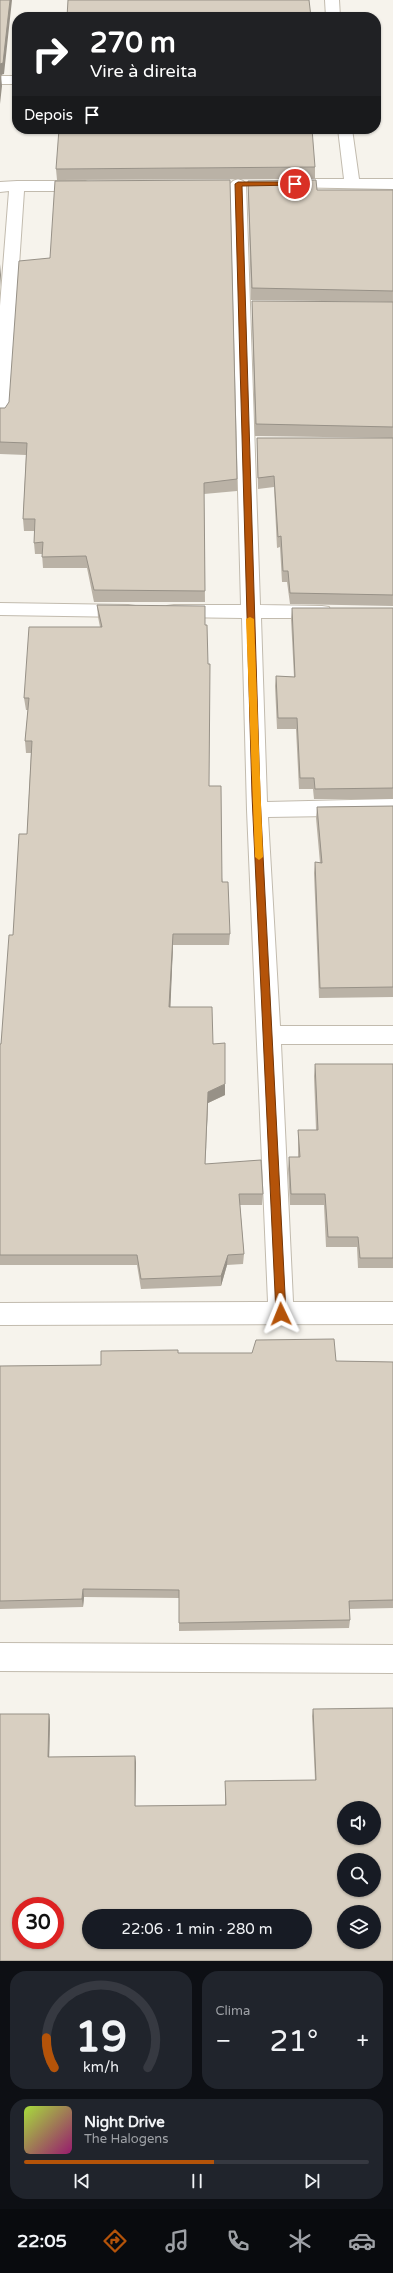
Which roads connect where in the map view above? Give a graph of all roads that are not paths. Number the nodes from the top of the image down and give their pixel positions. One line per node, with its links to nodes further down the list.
1 (332, 0): 2 (street)
2 (333, 12)
3 (0, 80): 4 (street)
4 (12, 80)
5 (346, 134): 8 (street)
6 (223, 184): 15 (street)
7 (269, 184): 8 (street)
8 (352, 184): 9 (street)
9 (393, 184)
10 (17, 186): 11 (street); 12 (street); 13 (street)
11 (96, 186)
12 (0, 187)
13 (0, 414)
14 (0, 609): 15 (street)
15 (250, 612): 16 (street); 18 (street)
16 (337, 612)
17 (393, 807): 18 (street)
18 (257, 810): 19 (street)
19 (269, 1035): 20 (street); 23 (street)
20 (393, 1035)
21 (393, 1313): 23 (street)
22 (0, 1314): 23 (street)
23 (281, 1314)
24 (0, 1657): 25 (street)
25 (393, 1659)

